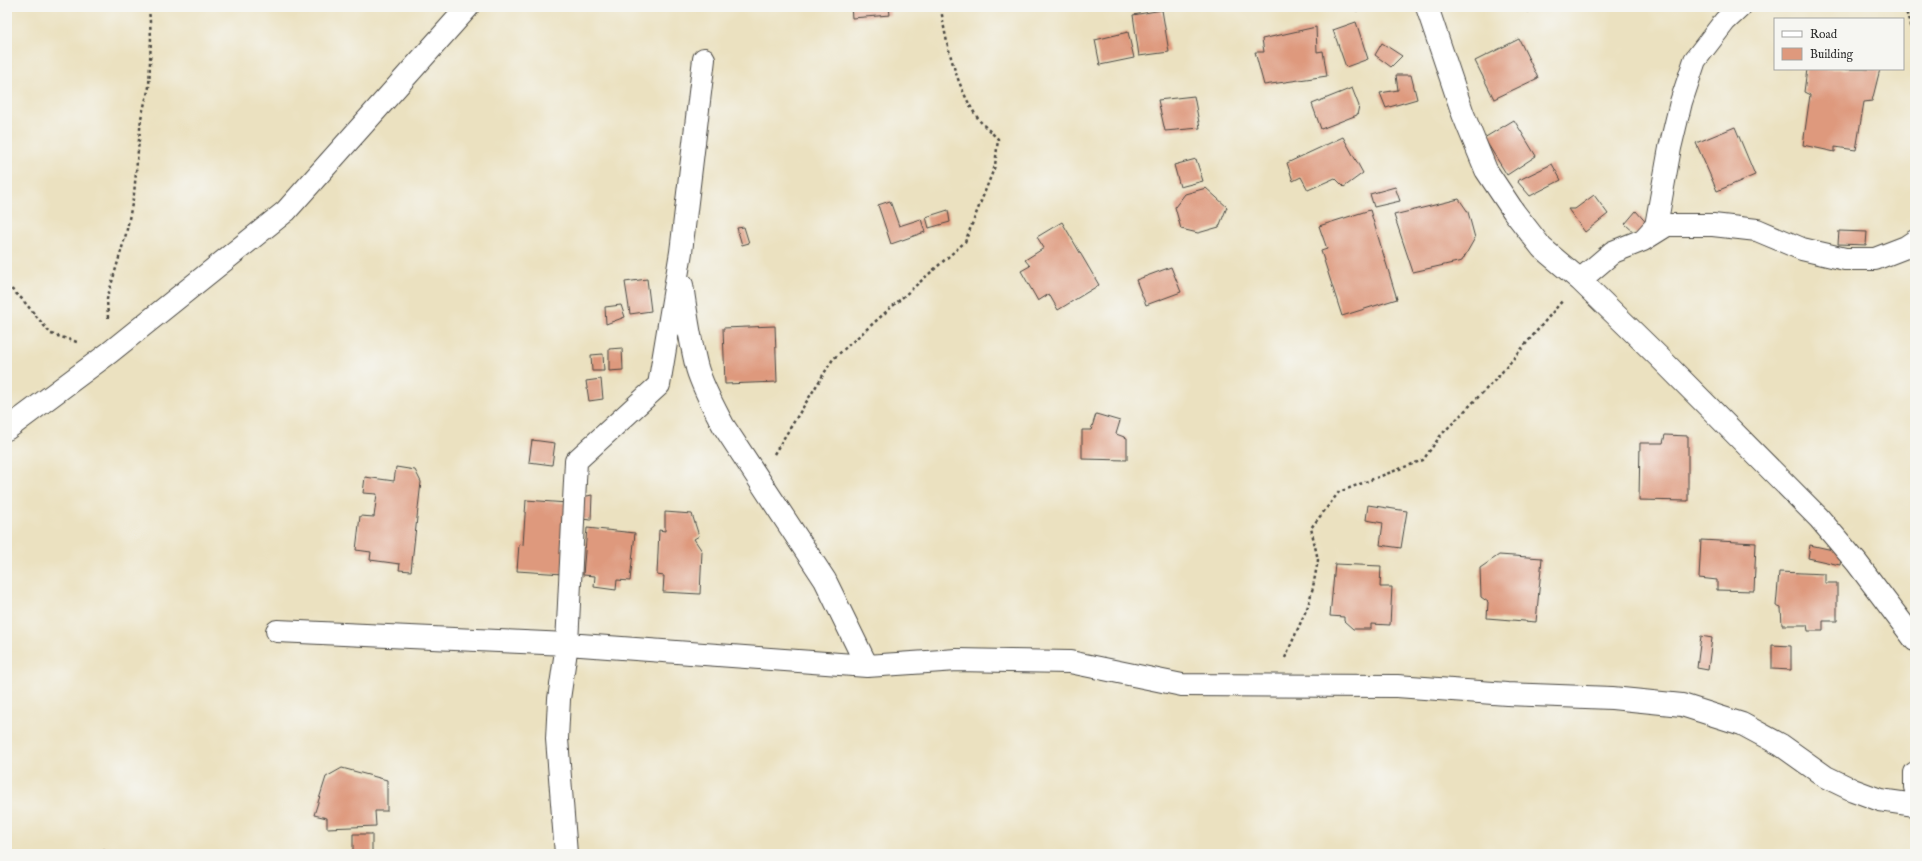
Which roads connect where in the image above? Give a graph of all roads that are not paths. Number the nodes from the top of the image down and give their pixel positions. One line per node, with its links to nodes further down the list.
1 (468, 7): 9 (street)
2 (1427, 7): 8 (street)
3 (1740, 7): 5 (street)
4 (704, 59): 7 (street)
5 (1643, 240): 6 (street); 8 (street)
6 (1915, 241)
7 (681, 252): 12 (street); 13 (street)
8 (1580, 280): 11 (street)
9 (7, 429)
10 (277, 631): 12 (street)
11 (1915, 640)
12 (567, 644): 13 (street); 17 (street)
13 (867, 666): 16 (street)
14 (1915, 773): 15 (street)
15 (1915, 787)
16 (1915, 805)
17 (566, 854)

